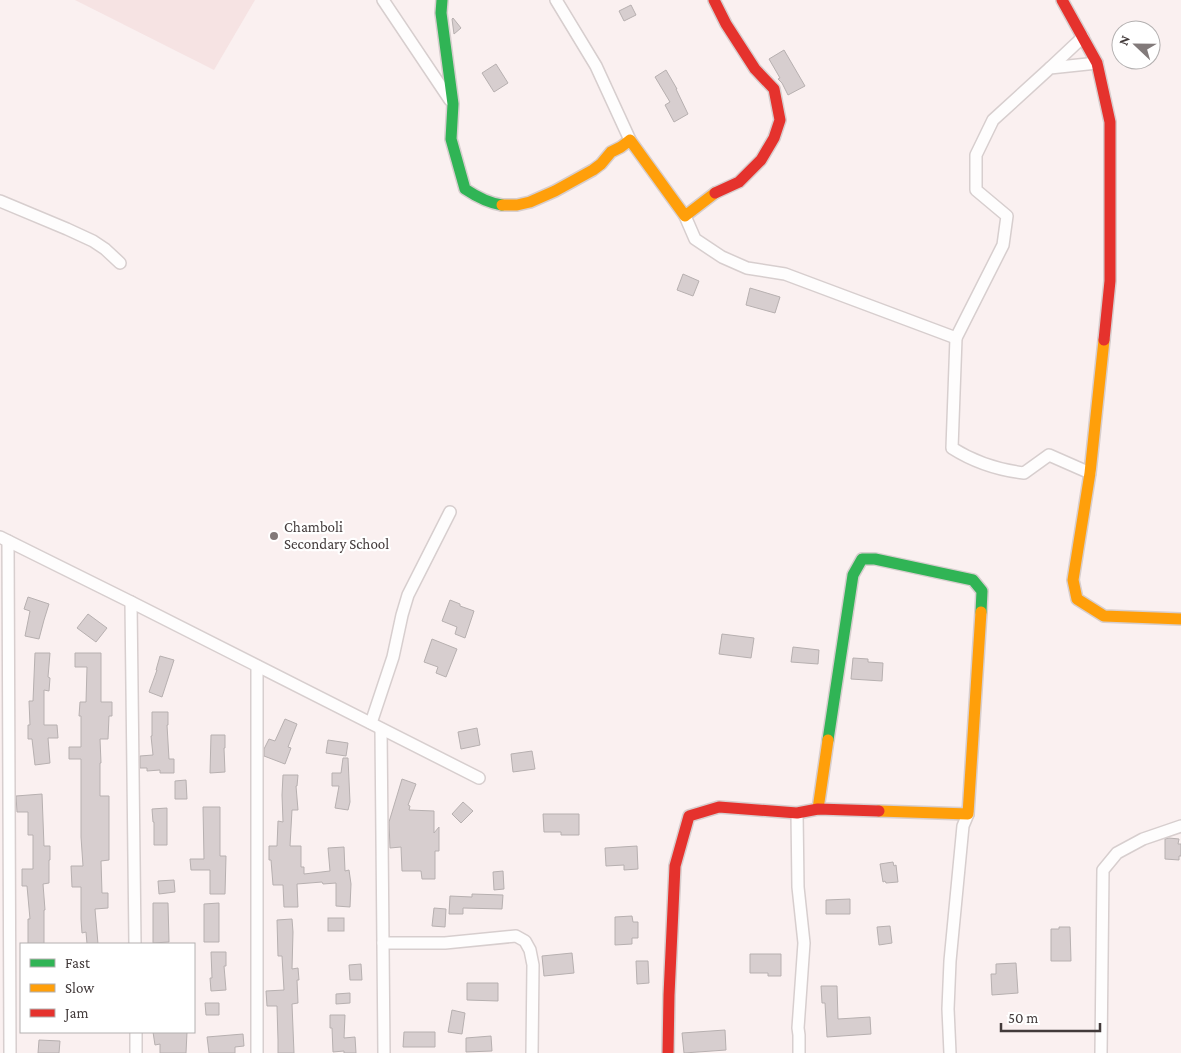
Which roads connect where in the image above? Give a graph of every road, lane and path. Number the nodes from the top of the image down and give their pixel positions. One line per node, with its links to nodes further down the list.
1 (383, 0): 9 (street)
2 (442, 0): 9 (street)
3 (556, 0): 10 (street)
4 (714, 0): 12 (street)
5 (1062, 0): 6 (street)
6 (1083, 37): 7 (street); 8 (street)
7 (1097, 63): 8 (street); 15 (street)
8 (1050, 68): 14 (street)
9 (453, 104): 10 (street)
10 (630, 140): 12 (street)
11 (0, 202): 13 (street)
12 (685, 216): 14 (street)
13 (120, 263)
14 (956, 338): 15 (street)
15 (1090, 473): 19 (street)
16 (450, 512): 21 (street)
17 (4, 539): 18 (street); 30 (street)
18 (131, 602): 20 (street); 27 (street)
19 (1181, 619)
20 (257, 666): 21 (street); 32 (street)
21 (376, 726): 22 (street); 28 (street)
22 (479, 778)
23 (818, 808): 24 (street); 25 (street); 25 (street)
24 (797, 813): 35 (street); 36 (street)
25 (968, 814): 37 (street)
26 (1181, 826): 38 (street)
27 (135, 943)
28 (383, 943): 33 (street); 34 (street)
29 (136, 1033): 31 (street)
30 (10, 1053)
31 (136, 1053)
32 (257, 1053)
33 (384, 1053)
34 (532, 1053)
35 (668, 1053)
36 (799, 1053)
37 (950, 1053)
38 (1101, 1053)

